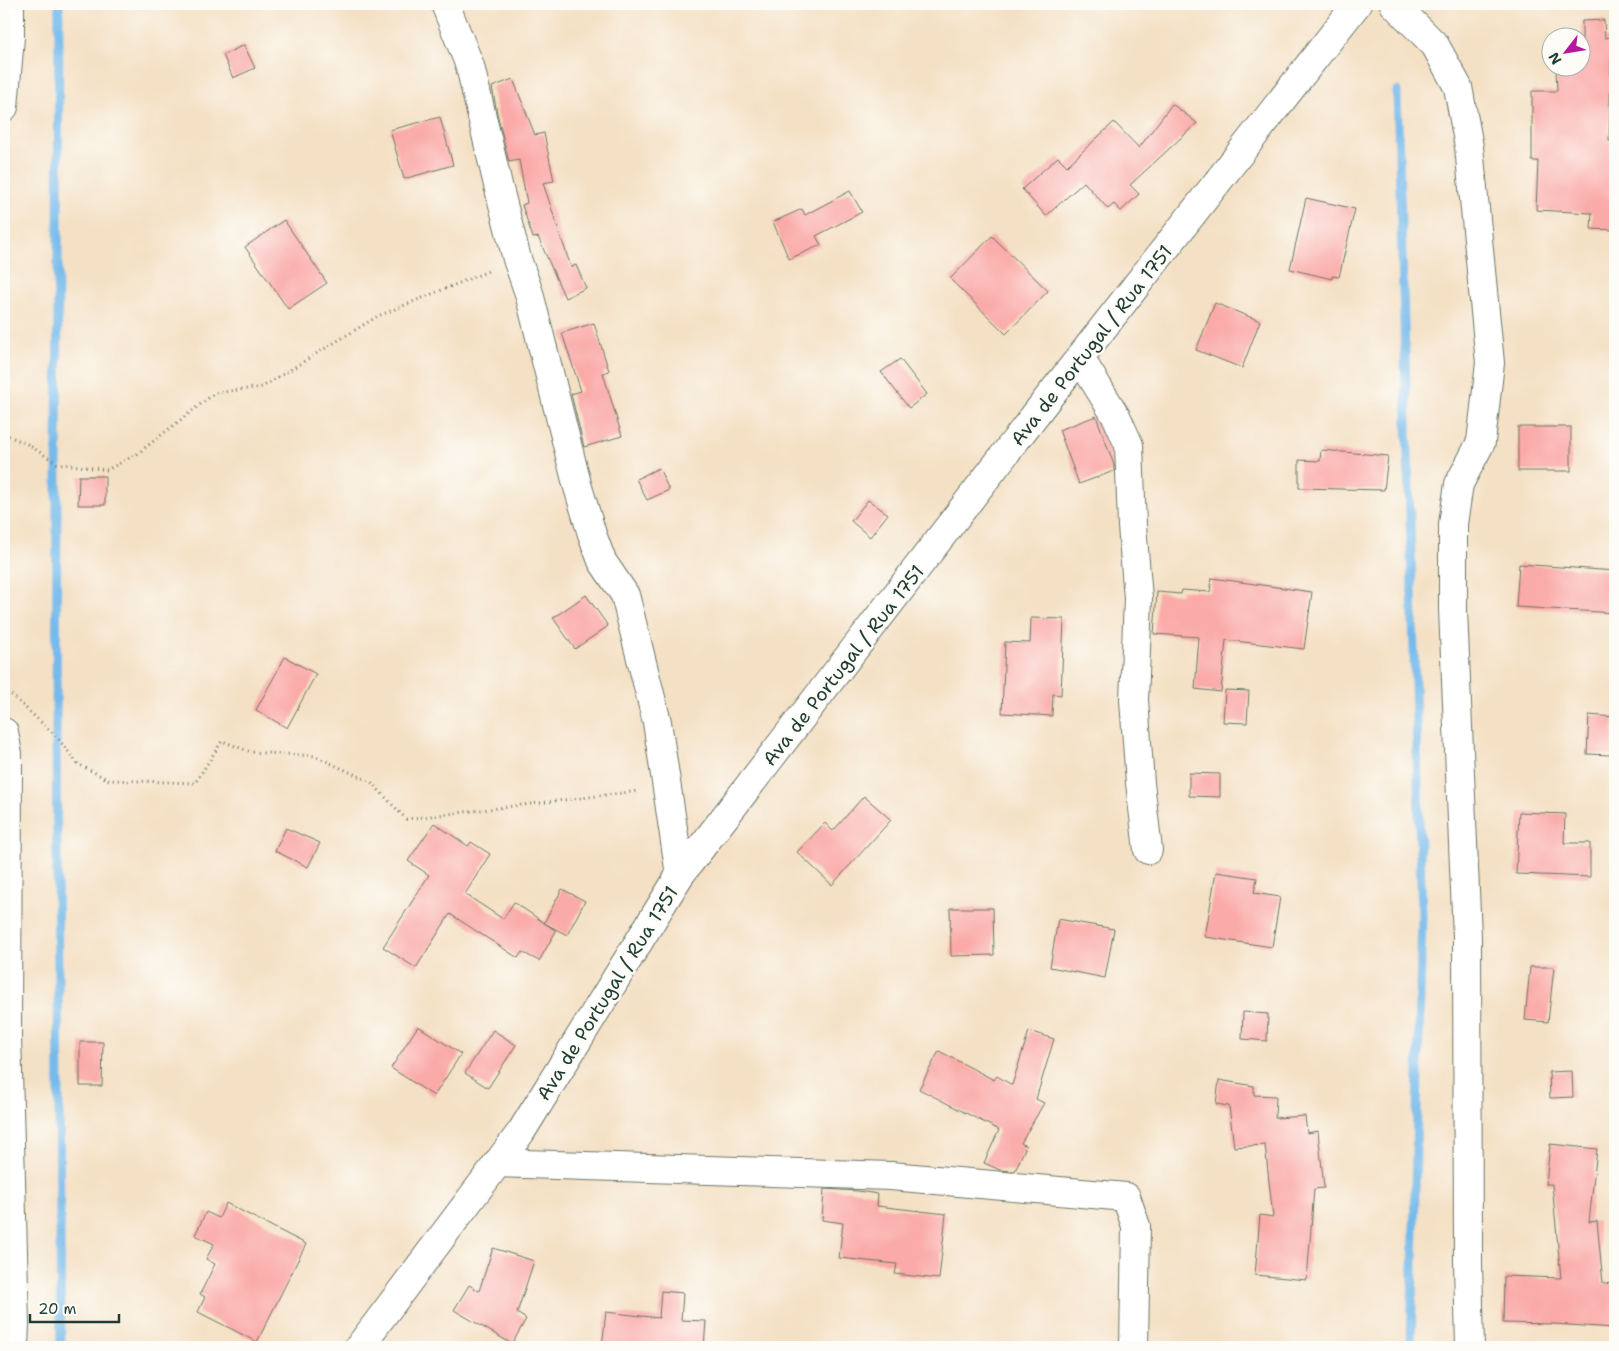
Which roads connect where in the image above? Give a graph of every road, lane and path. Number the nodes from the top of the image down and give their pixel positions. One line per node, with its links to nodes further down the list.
1 (10, 4): 5 (street)
2 (444, 4): 7 (street)
3 (1357, 4): 8 (street, Ava de Portugal / Rua 1751)
4 (1394, 4): 20 (street)
5 (4, 90): 6 (street)
6 (4, 107)
7 (517, 259): 9 (path); 12 (street)
8 (1080, 358): 13 (street); 14 (street, Ava de Portugal / Rua 1751)
9 (4, 434)
10 (4, 688): 12 (path)
11 (4, 732): 16 (street)
12 (667, 788): 14 (street)
13 (1148, 850)
14 (680, 875): 15 (street, Ava de Portugal / Rua 1751)
15 (496, 1164): 18 (street, Ava de Portugal / Rua 1751); 19 (street)
16 (8, 1191): 17 (street)
17 (14, 1347)
18 (359, 1347)
19 (1134, 1347)
20 (1470, 1347)

